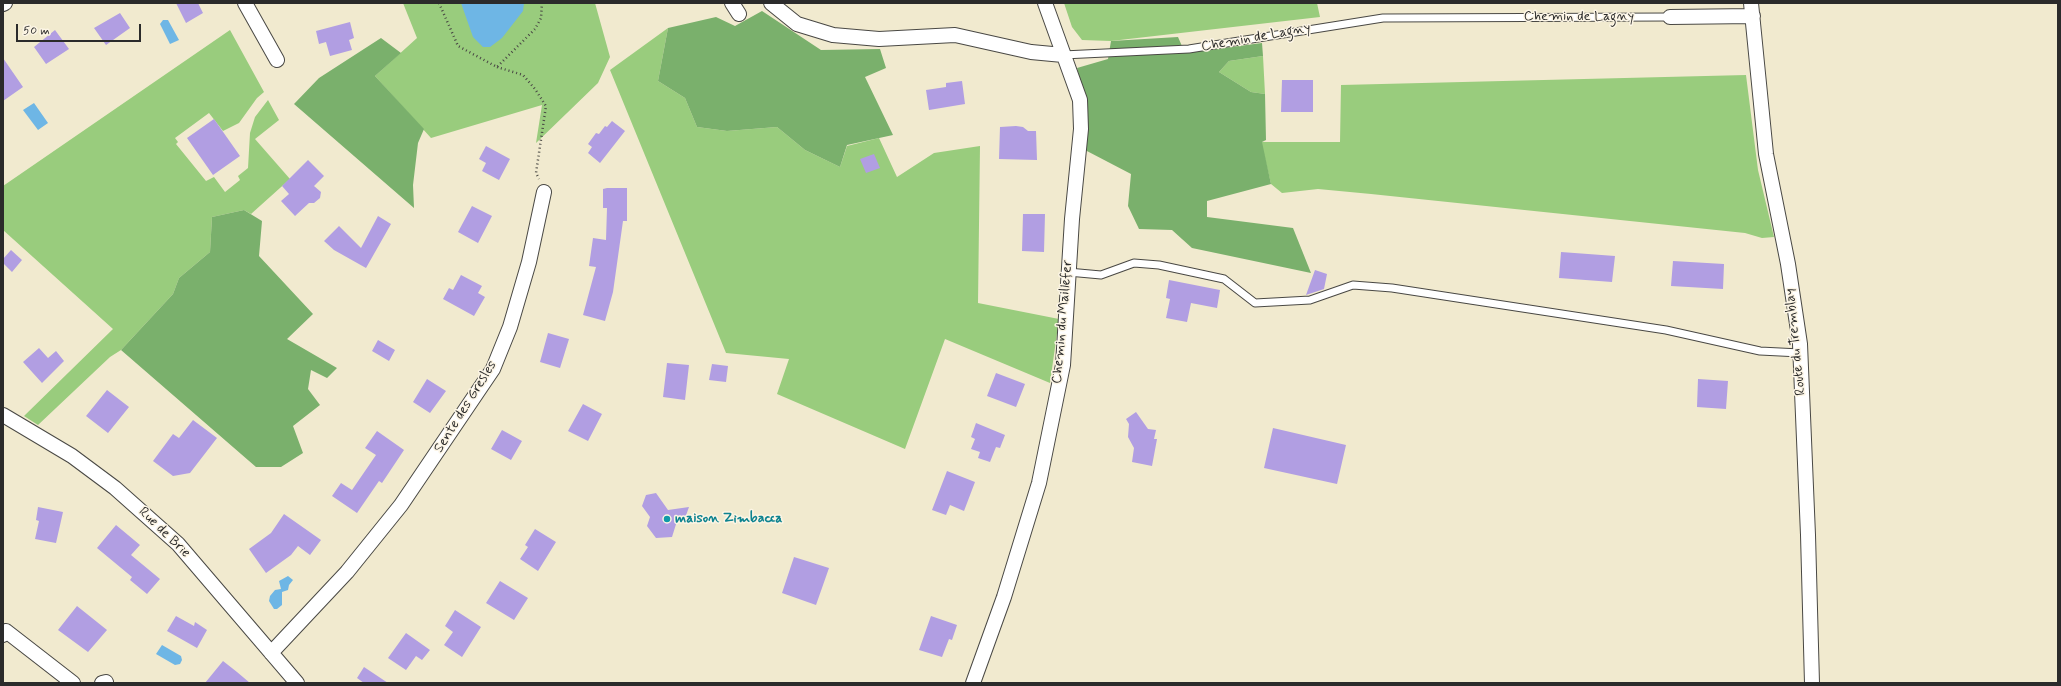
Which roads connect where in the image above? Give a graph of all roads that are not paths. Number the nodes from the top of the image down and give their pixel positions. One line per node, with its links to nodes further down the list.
1 (245, 3): 7 (street)
2 (771, 3): 6 (street, Chemin de Lagny)
3 (1046, 3): 6 (street, Chemin du Maillefer)
4 (1752, 10): 5 (street, Chemin de Lagny); 10 (street, Route du Tremblay)
5 (1670, 17): 6 (lane, Chemin de Lagny)
6 (1063, 55): 9 (street, Chemin du Maillefer)
7 (277, 60)
8 (544, 192): 13 (street, Sente des Gresles)
9 (1068, 272): 10 (lane); 18 (street, Chemin du Maillefer)
10 (1800, 352): 19 (street, Route du Tremblay)
11 (3, 415): 13 (street, Rue de Brie)
12 (3, 635): 15 (street)
13 (271, 653): 17 (street, Rue de Brie)
14 (106, 682): 16 (street)
15 (73, 683)
16 (102, 683)
17 (297, 683)
18 (972, 683)
19 (1812, 683)

